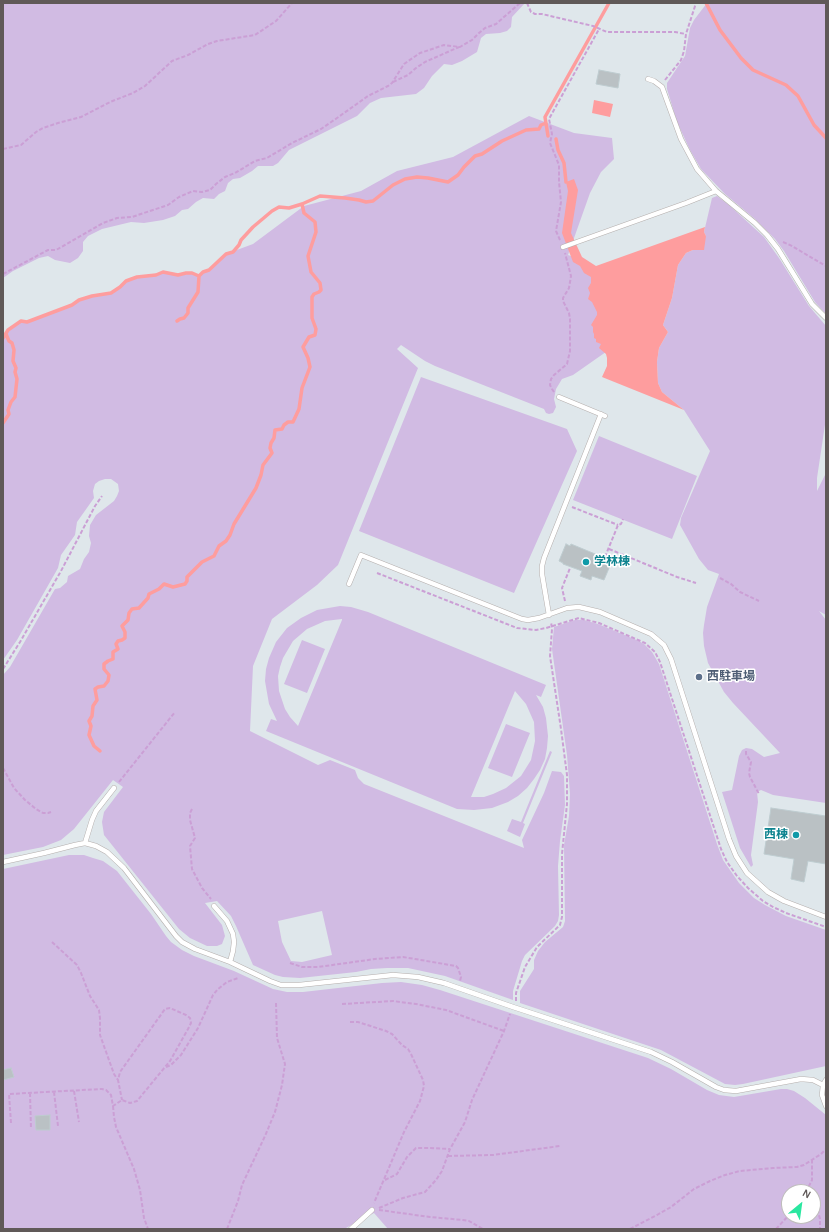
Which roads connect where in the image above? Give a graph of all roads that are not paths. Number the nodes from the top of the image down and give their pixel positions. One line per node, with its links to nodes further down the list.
1 (648, 79): 2 (lane)
2 (716, 191): 3 (lane); 4 (lane)
3 (564, 247)
4 (826, 318)
5 (559, 397): 7 (lane)
6 (349, 584): 7 (lane)
7 (549, 615): 12 (lane)
8 (114, 788): 9 (lane)
9 (85, 843): 10 (lane); 13 (lane)
10 (3, 862)
11 (214, 906): 13 (lane)
12 (826, 917)
13 (230, 962): 14 (lane)
14 (825, 1082): 15 (lane)
15 (826, 1106)
16 (372, 1210): 17 (lane)
17 (351, 1229)

